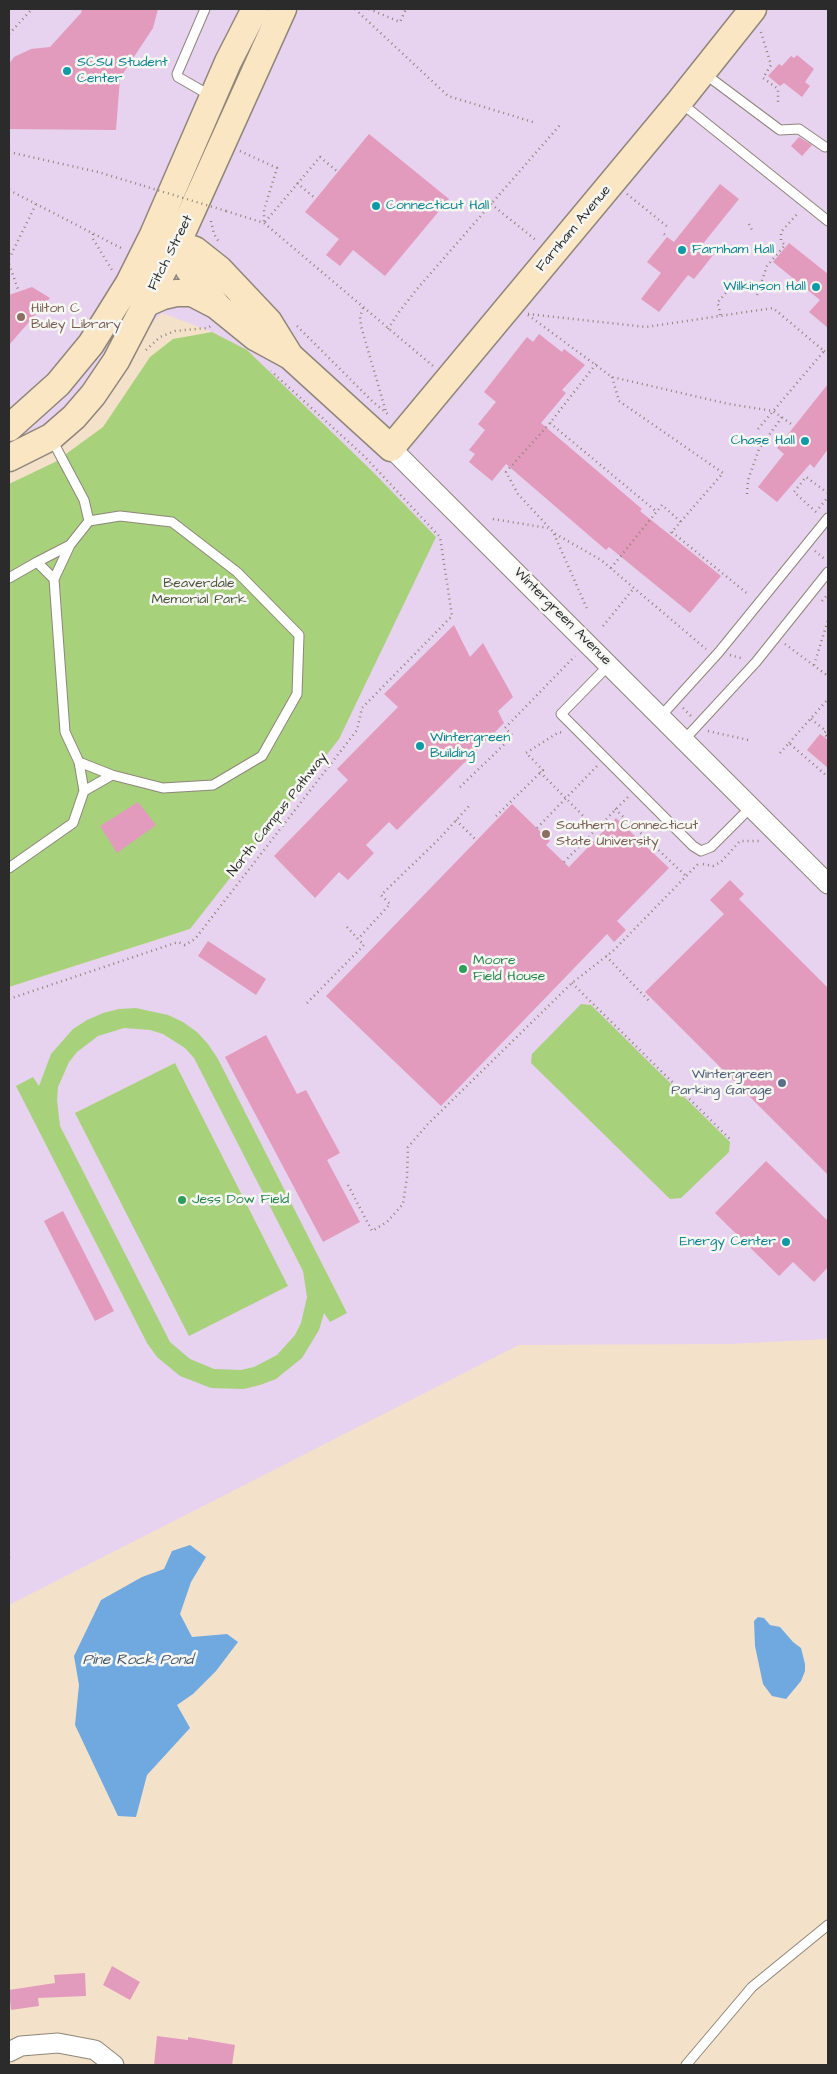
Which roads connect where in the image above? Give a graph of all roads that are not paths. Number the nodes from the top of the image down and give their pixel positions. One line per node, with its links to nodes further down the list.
1 (205, 9): 6 (lane)
2 (254, 9): 6 (street, Fitch Street)
3 (283, 9): 11 (street, Fitch Street)
4 (757, 20): 5 (street, Farnham Avenue)
5 (703, 72): 7 (street, Farnham Avenue); 8 (lane)
6 (213, 97): 10 (street, Fitch Street)
7 (679, 102): 9 (lane); 17 (street, Farnham Avenue)
8 (826, 147)
9 (828, 221)
10 (153, 234): 11 (street, Wintergreen Avenue); 15 (street, Fitch Street)
11 (177, 244): 12 (street, Fitch Street); 13 (street, Wintergreen Avenue); 14 (street, Wintergreen Avenue)
12 (147, 302): 13 (street); 16 (street, Fitch Street)
13 (211, 318): 14 (street, Wintergreen Avenue)
14 (290, 356): 17 (street, Wintergreen Avenue)
15 (9, 428)
16 (51, 437): 18 (street, Fitch Street); 20 (lane)
17 (391, 448): 26 (street, Wintergreen Avenue)
18 (9, 458)
19 (828, 518): 27 (lane)
20 (89, 521): 21 (lane); 30 (lane)
21 (70, 545): 22 (lane); 25 (lane)
22 (37, 562): 24 (lane); 25 (lane)
23 (828, 572): 28 (lane)
24 (9, 578)
25 (54, 579): 29 (lane)
26 (610, 665): 27 (street, Wintergreen Avenue); 32 (lane)
27 (661, 716): 28 (street, Wintergreen Avenue)
28 (684, 740): 32 (street, Wintergreen Avenue)
29 (79, 762): 30 (lane); 31 (lane)
30 (112, 775): 31 (lane)
31 (84, 791): 33 (lane)
32 (751, 807): 34 (street, Wintergreen Avenue)
33 (9, 868)
34 (828, 884)
35 (828, 1925): 38 (lane)
36 (9, 2052): 37 (street)
37 (114, 2065)
38 (686, 2065)

